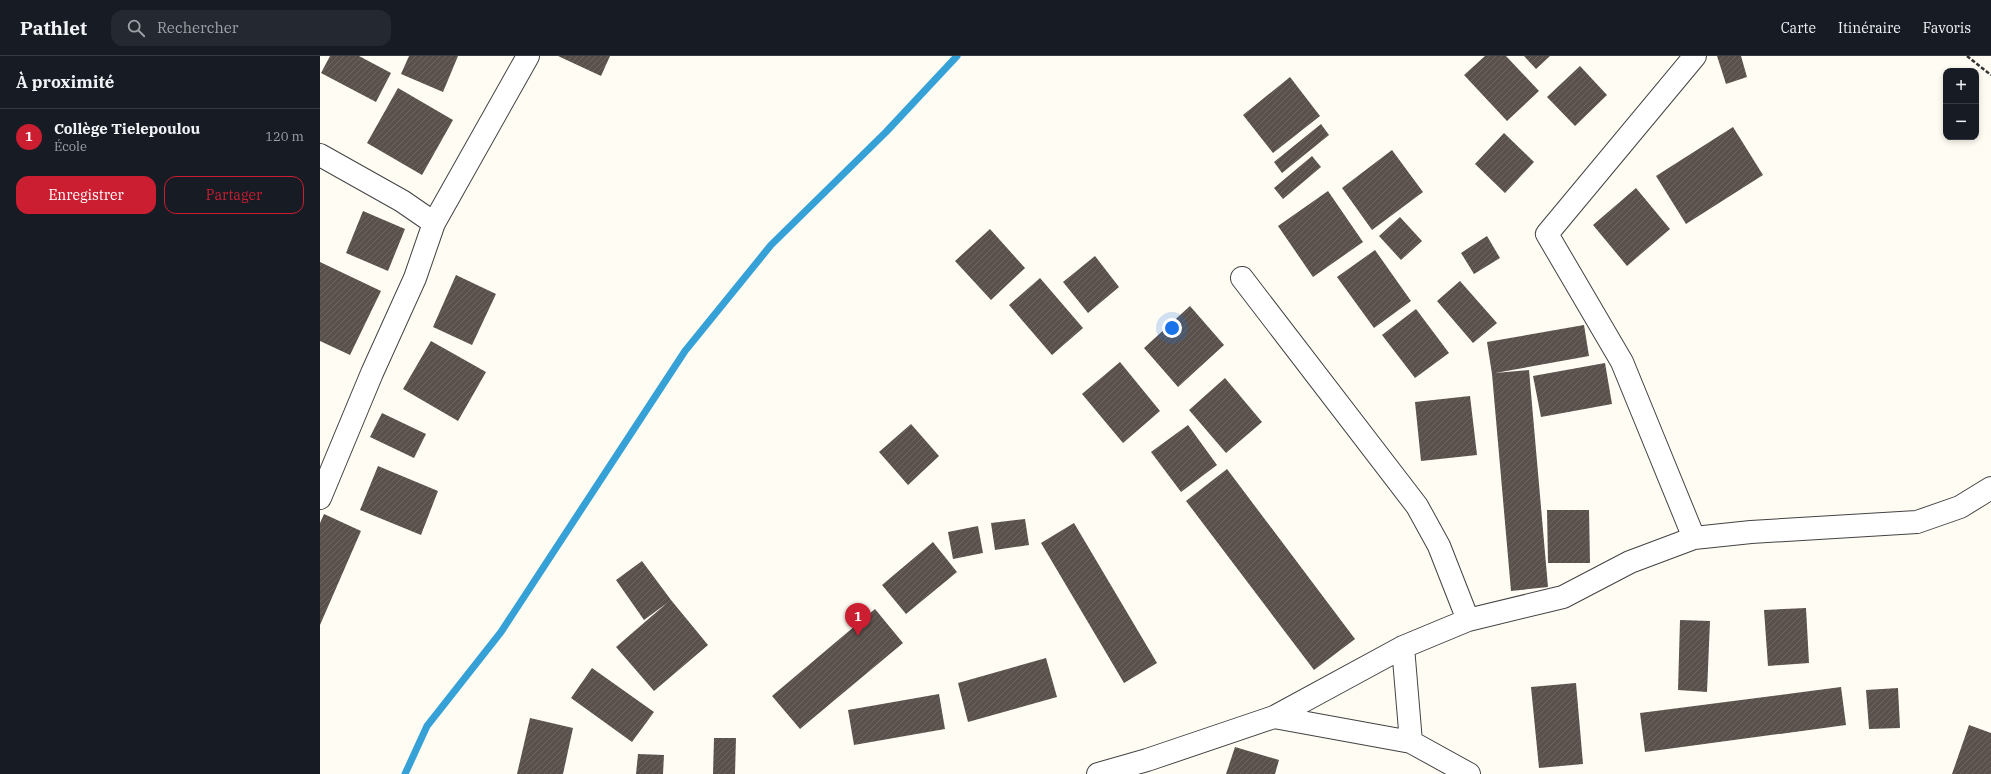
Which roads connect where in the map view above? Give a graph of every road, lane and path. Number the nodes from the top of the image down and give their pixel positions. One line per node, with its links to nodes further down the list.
1 (528, 56): 6 (street)
2 (1695, 56): 10 (street)
3 (1967, 56): 4 (path)
4 (1991, 75)
5 (320, 154): 6 (street)
6 (434, 224): 9 (street)
7 (1242, 278): 11 (street)
8 (1991, 488): 10 (street)
9 (320, 498)
10 (1694, 538): 11 (street)
11 (1468, 620): 12 (street)
12 (1403, 647): 13 (street); 14 (street)
13 (1274, 717): 14 (street); 15 (street)
14 (1412, 742): 16 (street)
15 (1098, 774)
16 (1469, 774)

